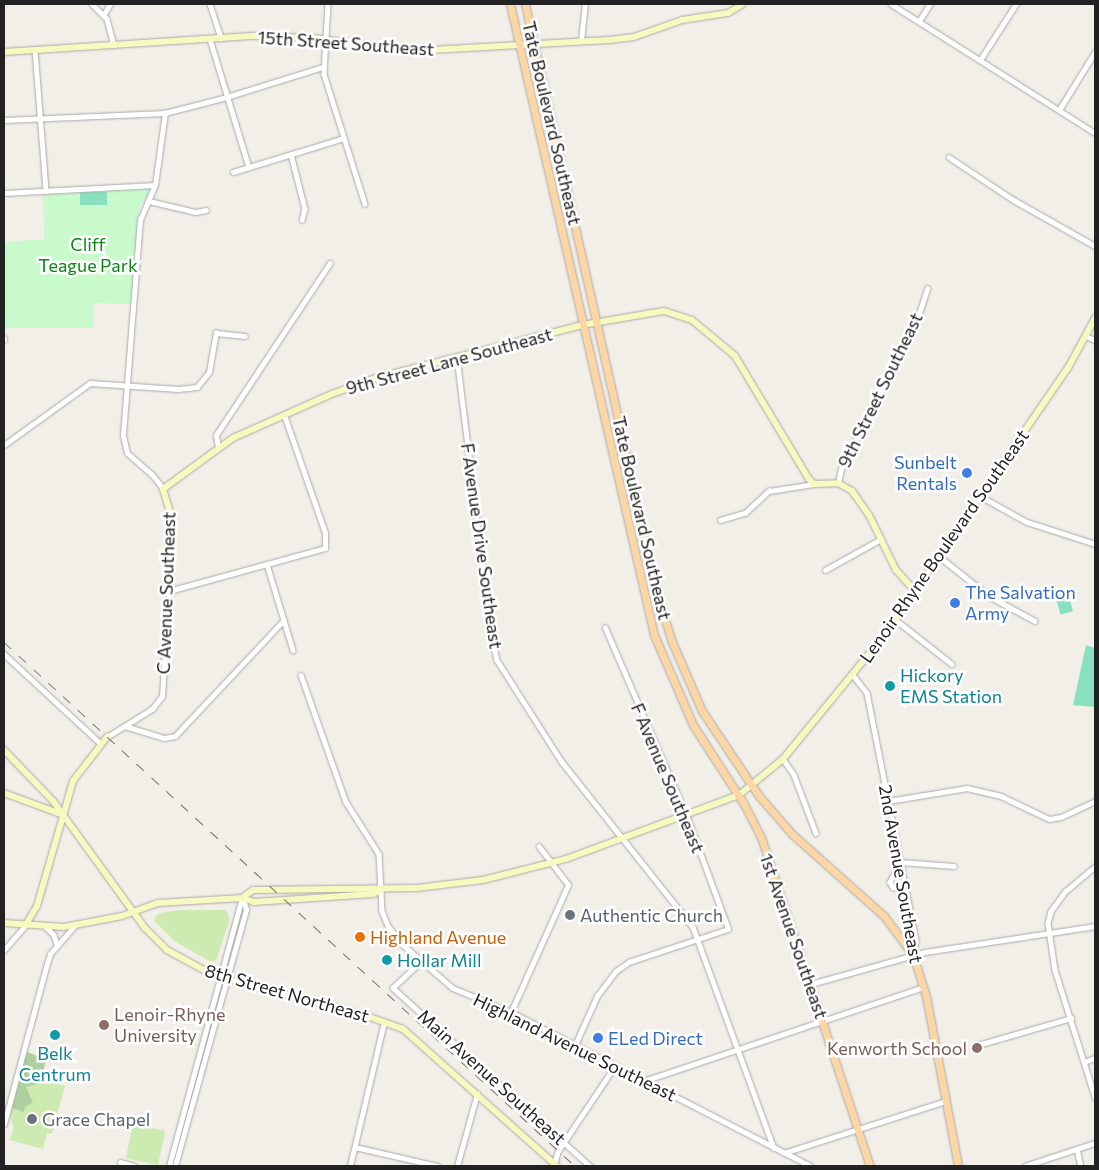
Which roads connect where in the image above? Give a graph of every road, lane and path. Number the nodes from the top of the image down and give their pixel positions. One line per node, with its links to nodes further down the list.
1 (92, 4): 12 (street)
2 (110, 4): 12 (street)
3 (210, 4): 14 (street)
4 (328, 4): 16 (street)
5 (510, 4): 19 (main road, Tate Boulevard Southeast)
6 (525, 4): 18 (main road, Tate Boulevard Southeast)
7 (585, 4): 17 (street)
8 (742, 4): 17 (main road, 15th Street Southeast)
9 (891, 4): 13 (street)
10 (930, 4): 13 (street)
11 (1016, 4): 24 (street)
12 (104, 14): 20 (street)
13 (919, 20): 24 (street)
14 (221, 38): 15 (main road, 15th Street Southeast); 16 (main road, 15th Street Southeast)
15 (210, 39): 20 (main road, 15th Street Southeast); 26 (street)
16 (326, 39): 19 (main road, 15th Street Southeast); 25 (street)
17 (581, 41): 18 (main road, 15th Street Southeast)
18 (534, 43): 19 (main road, 15th Street Southeast); 48 (main road, Tate Boulevard Southeast)
19 (520, 44): 49 (main road, Tate Boulevard Southeast)
20 (114, 45): 21 (main road, 15th Street Southeast)
21 (35, 50): 22 (main road, 15th Street Southeast); 29 (street)
22 (4, 52)
23 (1095, 52): 27 (street)
24 (980, 60): 27 (street)
25 (323, 67): 26 (street); 32 (street)
26 (227, 97): 28 (street); 35 (street)
27 (1059, 110): 31 (street)
28 (165, 113): 29 (street); 37 (street, C Avenue Southeast)
29 (41, 118): 30 (street); 38 (street)
30 (4, 120)
31 (1095, 133)
32 (344, 138): 33 (street); 41 (street)
33 (291, 154): 35 (street); 43 (street)
34 (949, 157): 44 (street)
35 (249, 167): 36 (street)
36 (233, 172)
37 (155, 184): 38 (street); 40 (street, C Avenue Southeast)
38 (46, 190): 39 (street)
39 (4, 193)
40 (148, 201): 42 (street); 54 (street, C Avenue Southeast)
41 (365, 204)
42 (206, 210)
43 (302, 220)
44 (1095, 246)
45 (330, 263): 57 (street)
46 (927, 289): 59 (street, 9th Street Southeast)
47 (1095, 318): 51 (main road, Lenoir Rhyne Boulevard Southeast)
48 (596, 324): 49 (main road, 9th Street Lane Southeast); 58 (main road, 9th Street Lane Southeast); 84 (main road, Tate Boulevard Southeast)
49 (582, 325): 53 (main road, 9th Street Lane Southeast); 86 (main road, Tate Boulevard Southeast)
50 (245, 336): 54 (street)
51 (1086, 336): 52 (street); 61 (main road, Lenoir Rhyne Boulevard Southeast)
52 (1095, 340)
53 (457, 357): 55 (main road, 9th Street Lane Southeast); 92 (street, F Avenue Drive Southeast)
54 (128, 385): 56 (street); 60 (street, C Avenue Southeast)
55 (284, 415): 57 (main road, 9th Street Lane Southeast); 66 (street)
56 (4, 445)
57 (218, 448): 60 (main road, 9th Street Lane Southeast)
58 (814, 484): 59 (main road, 9th Street Southeast); 62 (street, 9th Street Southeast)
59 (838, 484): 63 (main road)
60 (163, 489): 68 (main road, C Avenue Southeast)
61 (980, 496): 64 (street); 65 (main road, Lenoir Rhyne Boulevard Southeast)
62 (720, 520)
63 (881, 539): 67 (street); 69 (main road)
64 (1095, 544)
65 (940, 557): 69 (main road, Lenoir Rhyne Boulevard Southeast); 71 (street)
66 (267, 564): 68 (street); 72 (street)
67 (825, 570)
68 (169, 591): 79 (street, C Avenue Southeast)
69 (916, 592): 70 (main road, Lenoir Rhyne Boulevard Southeast)
70 (896, 620): 76 (street); 78 (main road, Lenoir Rhyne Boulevard Southeast)
71 (1035, 620)
72 (283, 621): 74 (street); 79 (street)
73 (605, 628): 90 (street, F Avenue Southeast)
74 (293, 650)
75 (4, 654): 81 (street)
76 (952, 664)
77 (302, 675): 99 (street, Highland Avenue Southeast)
78 (853, 676): 83 (main road, Lenoir Rhyne Boulevard Southeast); 87 (street, 2nd Avenue Southeast)
79 (125, 726): 80 (street, C Avenue Southeast)
80 (107, 737): 81 (main road)
81 (100, 743): 89 (main road)
82 (4, 750): 89 (main road, 8th Street Northeast)
83 (783, 759): 84 (main road, Lenoir Rhyne Boulevard Southeast); 91 (street)
84 (752, 786): 86 (main road, Lenoir Rhyne Boulevard Southeast); 111 (main road, Tate Boulevard Southeast)
85 (4, 793): 89 (main road)
86 (738, 795): 90 (main road, Lenoir Rhyne Boulevard Southeast); 114 (main road, 1st Avenue Southeast)
87 (888, 801): 88 (street); 94 (street, 2nd Avenue Southeast)
88 (1095, 801)
89 (62, 815): 101 (main road, 8th Street Northeast); 104 (main road)
90 (686, 815): 92 (main road, Lenoir Rhyne Boulevard Southeast); 108 (street, F Avenue Southeast)
91 (816, 833)
92 (623, 839): 95 (main road, Lenoir Rhyne Boulevard Southeast); 108 (street, F Avenue Drive Southeast)
93 (539, 847): 95 (street)
94 (900, 862): 96 (street); 98 (street, 2nd Avenue Southeast); 98 (street)
95 (552, 864): 99 (main road, Lenoir Rhyne Boulevard Southeast); 116 (street)
96 (954, 866)
97 (1095, 867): 107 (street)
98 (904, 883): 111 (street, 2nd Avenue Southeast)
99 (383, 889): 100 (main road, Lenoir Rhyne Boulevard Southeast); 100 (main road, Lenoir Rhyne Boulevard Southeast); 112 (street, Highland Avenue Southeast)
100 (242, 898): 101 (main road, Lenoir Rhyne Boulevard Southeast); 113 (street); 113 (street)
101 (133, 912): 103 (main road); 113 (main road, 8th Street Northeast)
102 (4, 923): 104 (main road)
103 (75, 925): 106 (main road); 109 (street)
104 (25, 926): 106 (main road); 110 (street)
105 (1095, 926): 107 (street)
106 (46, 927): 109 (street)
107 (1050, 933): 111 (street); 117 (street)
108 (699, 939): 120 (street); 122 (street)
109 (57, 945): 130 (street)
110 (4, 950)
111 (913, 955): 114 (street); 115 (main road, 2nd Avenue Southeast)
112 (421, 962): 116 (street, Highland Avenue Southeast); 132 (street, Main Avenue Southeast)
113 (223, 977): 119 (main road, 8th Street Northeast); 141 (street); 142 (street)
114 (811, 984): 118 (main road, 1st Avenue Southeast)
115 (924, 987): 118 (street); 129 (main road, 2nd Avenue Southeast)
116 (510, 1012): 120 (street, Highland Avenue Southeast)
117 (1070, 1018): 121 (street); 124 (street)
118 (823, 1019): 122 (street); 131 (main road, 1st Avenue Southeast)
119 (384, 1021): 127 (main road, 8th Street Northeast); 134 (street)
120 (576, 1045): 125 (street, Highland Avenue Southeast)
121 (978, 1045)
122 (739, 1047): 126 (street); 135 (street)
123 (1095, 1058): 124 (street)
124 (1084, 1062): 128 (street)
125 (615, 1066): 126 (street, Highland Avenue Southeast); 132 (street)
126 (644, 1081): 135 (street, Highland Avenue Southeast)
127 (477, 1094): 139 (main road, 8th Street Northeast); 145 (street)
128 (1095, 1097)
129 (946, 1101): 131 (street); 149 (main road, 2nd Avenue Southeast)
130 (4, 1124)
131 (858, 1129): 137 (street); 148 (main road, 1st Avenue Southeast)
132 (563, 1142): 139 (street); 146 (street, Main Avenue Southeast)
133 (1095, 1143): 136 (street)
134 (355, 1147): 143 (street); 144 (street)
135 (774, 1148): 137 (street, Highland Avenue Southeast)
136 (1077, 1149): 150 (street); 151 (street)
137 (784, 1153): 147 (street, Highland Avenue Southeast)
138 (120, 1162): 140 (street)
139 (555, 1165)
140 (134, 1166)
141 (168, 1166)
142 (175, 1166)
143 (350, 1166)
144 (438, 1166)
145 (457, 1166)
146 (590, 1166)
147 (810, 1166)
148 (870, 1166)
149 (958, 1166)
150 (1026, 1166)
151 (1081, 1166)

